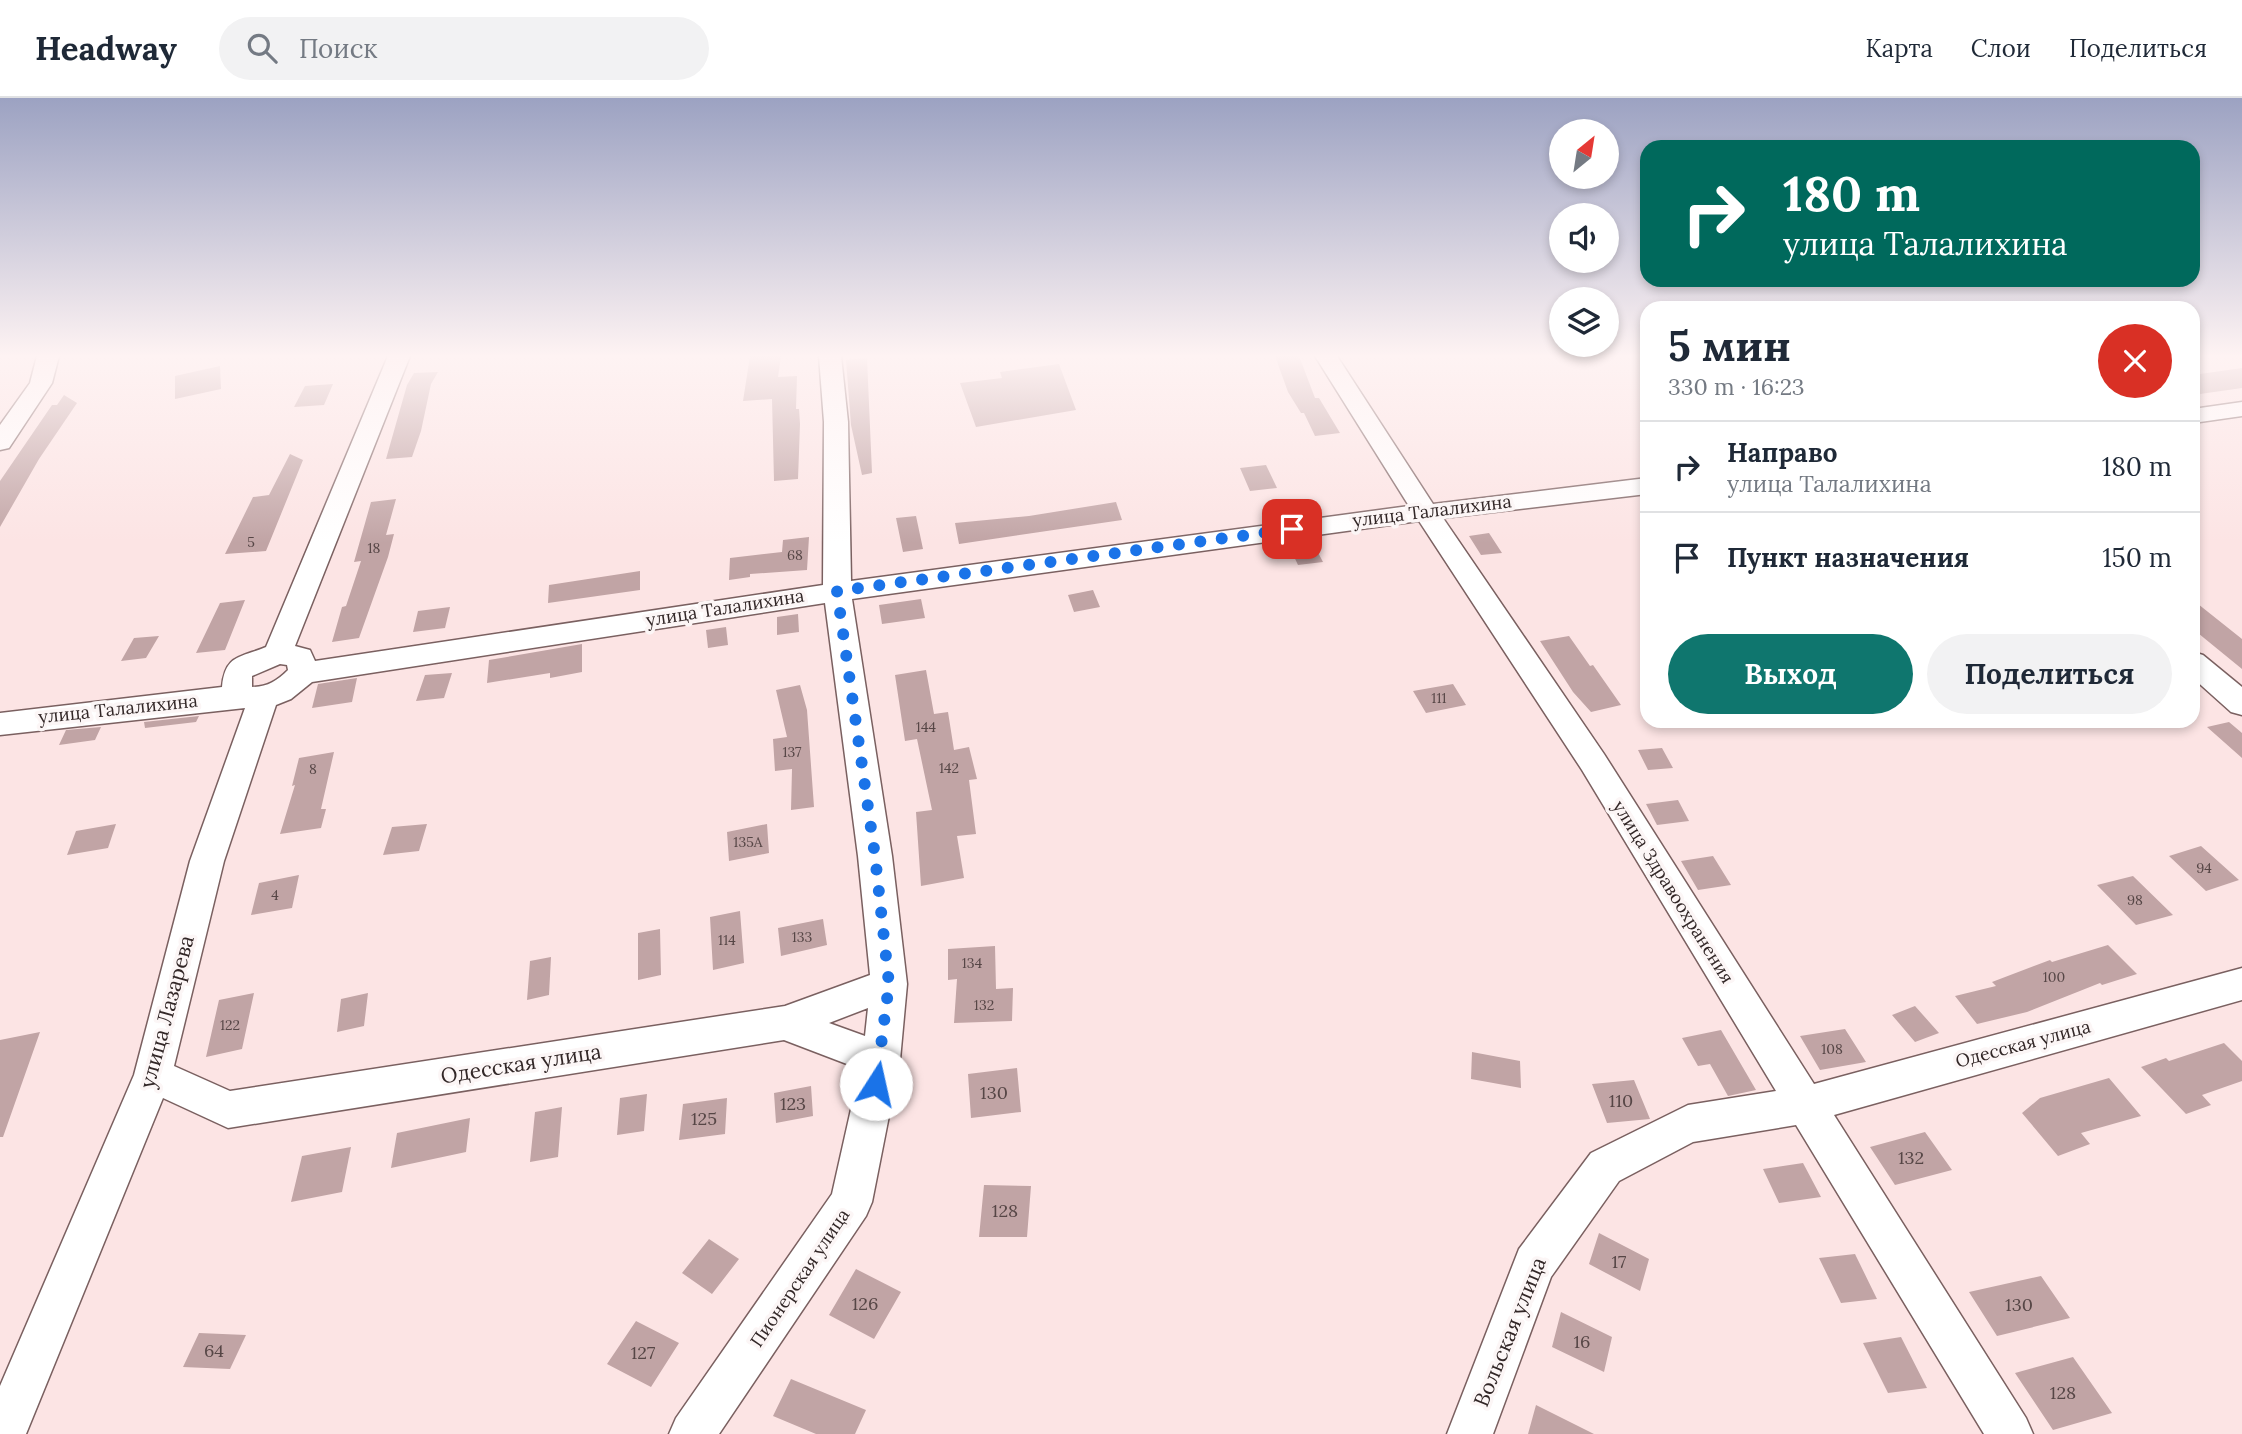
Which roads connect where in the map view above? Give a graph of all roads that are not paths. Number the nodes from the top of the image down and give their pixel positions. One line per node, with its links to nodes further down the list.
1 (17, 418): 5 (street)
2 (374, 418): 9 (street)
3 (836, 418): 8 (street, Пионерская улица)
4 (1366, 418): 7 (street, улица Здравоохранения)
5 (0, 443)
6 (1640, 487): 7 (street, улица Талалихина)
7 (1425, 511): 8 (street, улица Талалихина); 20 (street, улица Здравоохранения)
8 (837, 591): 11 (street, улица Талалихина); 15 (street, Пионерская улица)
9 (278, 653): 11 (street); 12 (street, улица Лазарева)
10 (2200, 668): 13 (street)
11 (303, 673): 12 (street)
12 (249, 698): 14 (street, улица Талалихина); 19 (street, улица Лазарева)
13 (2242, 704)
14 (0, 724)
15 (889, 984): 17 (street, Одесская улица); 18 (street, Пионерская улица)
16 (2242, 984): 20 (street, Одесская улица)
17 (785, 1023): 18 (street); 19 (street, Одесская улица)
18 (881, 1060): 22 (street, Пионерская улица)
19 (153, 1075): 21 (street, улица Лазарева)
20 (1804, 1105): 23 (street, Вольская улица); 24 (street, улица Здравоохранения)
21 (3, 1434)
22 (692, 1434)
23 (1470, 1434)
24 (2010, 1434)

